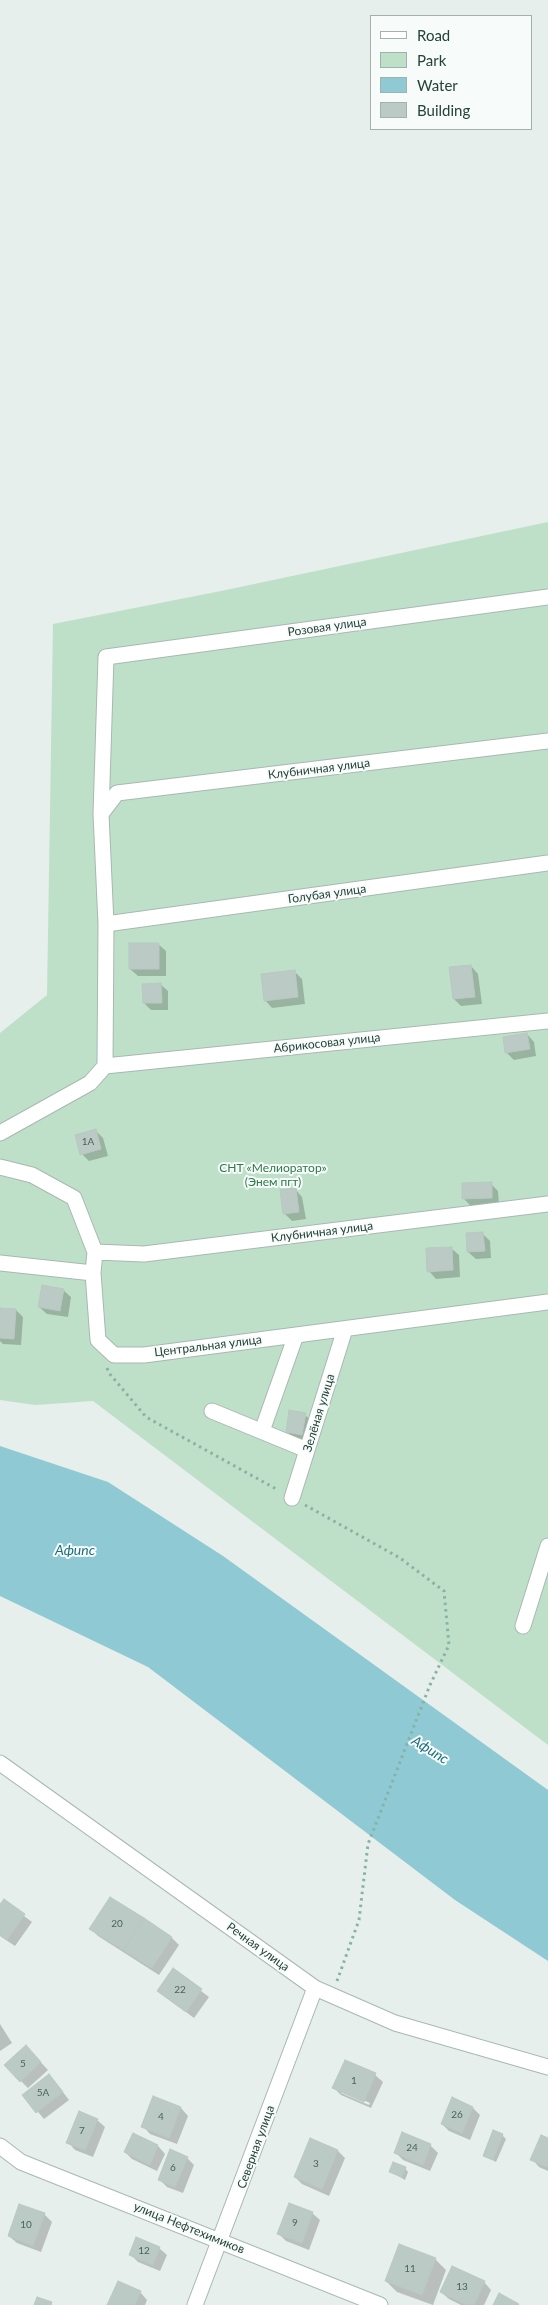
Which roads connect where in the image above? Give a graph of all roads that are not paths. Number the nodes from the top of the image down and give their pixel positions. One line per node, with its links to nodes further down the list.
1 (548, 597): 3 (street, Розовая улица)
2 (548, 741): 3 (street, Клубничная улица)
3 (101, 814): 5 (street)
4 (548, 863): 5 (street, Голубая улица)
5 (106, 924): 7 (street)
6 (548, 1020): 7 (street, Абрикосовая улица)
7 (105, 1066): 8 (street)
8 (0, 1133)
9 (0, 1167): 11 (street, Центральная улица)
10 (548, 1204): 11 (street, Клубничная улица)
11 (95, 1252): 13 (street, Центральная улица)
12 (0, 1263): 13 (street)
13 (93, 1274): 16 (street, Центральная улица)
14 (548, 1302): 15 (street, Центральная улица)
15 (345, 1329): 16 (street, Центральная улица); 19 (street, Зелёная улица)
16 (296, 1335): 18 (street)
17 (212, 1411): 18 (street)
18 (262, 1431): 19 (street)
19 (307, 1450): 20 (street, Зелёная улица)
20 (292, 1498)
21 (548, 1546): 22 (street)
22 (523, 1626)
23 (0, 1763): 24 (street, Речная улица)
24 (322, 1991): 25 (street, Речная улица); 27 (street, Северная улица)
25 (548, 2067)
26 (0, 2146): 27 (street, улица Нефтехимиков)
27 (221, 2240): 28 (street, Северная улица); 29 (street, улица Нефтехимиков)
28 (195, 2305)
29 (380, 2305)

